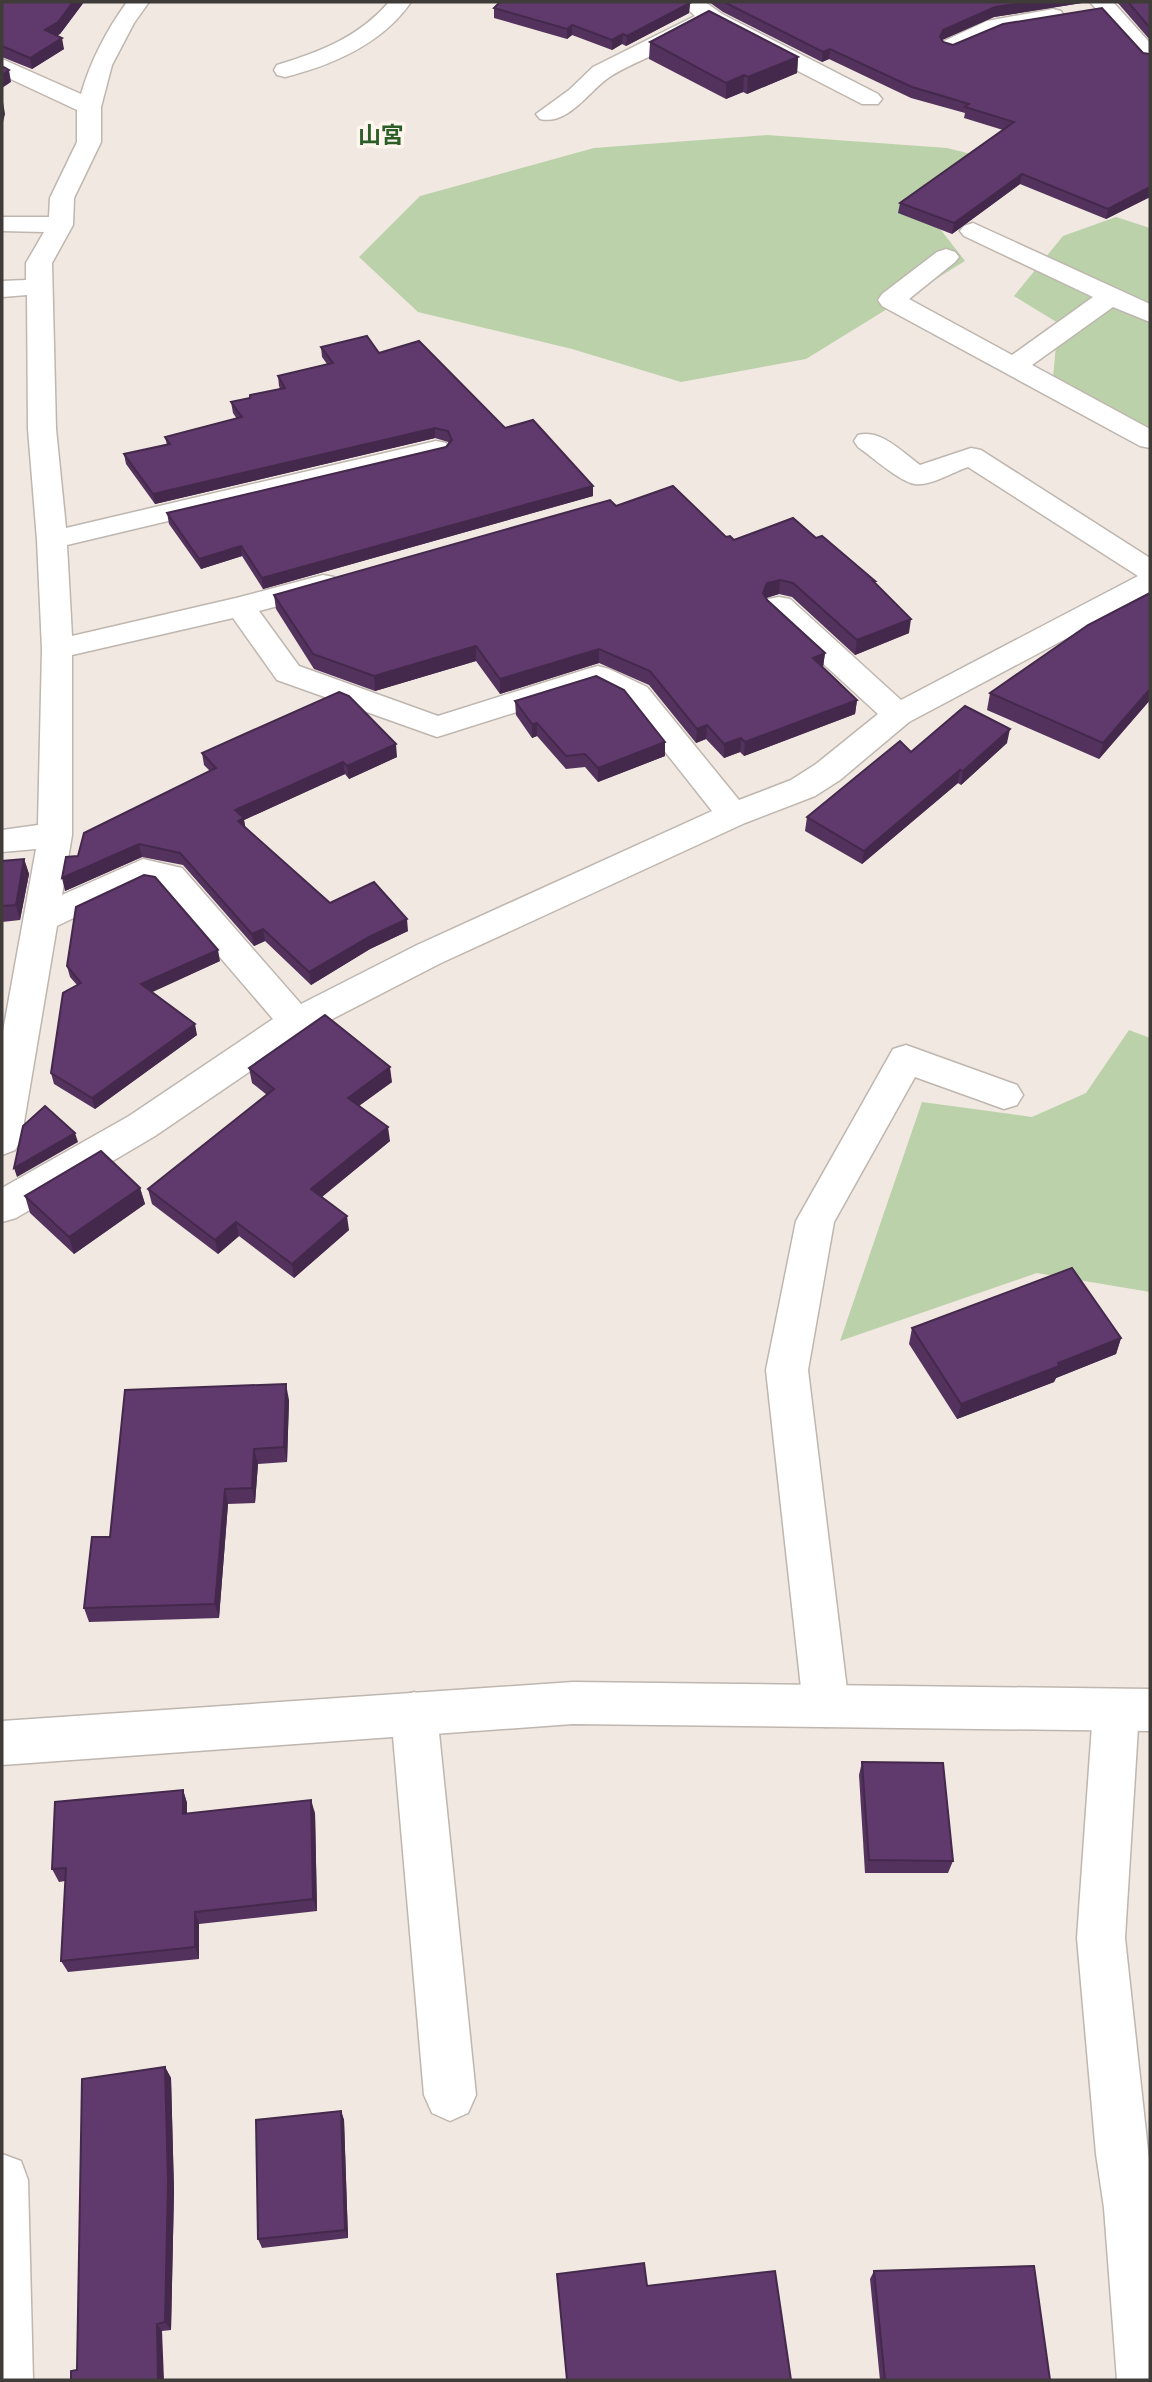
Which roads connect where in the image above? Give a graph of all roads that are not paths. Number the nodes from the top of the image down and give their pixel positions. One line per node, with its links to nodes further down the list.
1 (138, 2): 10 (street)
2 (400, 2): 8 (street)
3 (700, 9): 9 (street); 11 (street)
4 (1090, 9): 5 (street); 6 (street)
5 (952, 46)
6 (1150, 56)
7 (2, 66): 10 (street)
8 (285, 69)
9 (870, 99)
10 (89, 107): 13 (street)
11 (548, 114)
12 (2, 225): 13 (street)
13 (61, 225): 16 (street)
14 (973, 231): 18 (street)
15 (946, 257): 20 (street)
16 (39, 287): 17 (street); 24 (street)
17 (2, 289)
18 (1111, 296): 19 (street); 20 (street)
19 (1150, 314)
20 (1014, 366): 22 (street)
21 (868, 440): 25 (street)
22 (1150, 440)
23 (436, 449): 24 (street)
24 (52, 540): 30 (street)
25 (1150, 571)
26 (344, 578): 28 (street)
27 (1150, 582): 31 (street)
28 (240, 607): 30 (street); 32 (street)
29 (779, 607): 31 (street)
30 (57, 649): 33 (street)
31 (898, 715): 32 (street)
32 (733, 815): 36 (street)
33 (55, 835): 34 (street); 35 (street)
34 (2, 841)
35 (41, 919): 36 (street); 38 (street)
36 (296, 1022): 39 (street)
37 (1004, 1095): 40 (street)
38 (2, 1140)
39 (2, 1207)
40 (826, 1706): 41 (street); 42 (street)
41 (1133, 1710): 45 (street)
42 (414, 1713): 43 (street); 44 (street)
43 (2, 1743)
44 (450, 2095)
45 (1134, 2157): 48 (street)
46 (2, 2180): 47 (street)
47 (6, 2380)
48 (1144, 2380)

